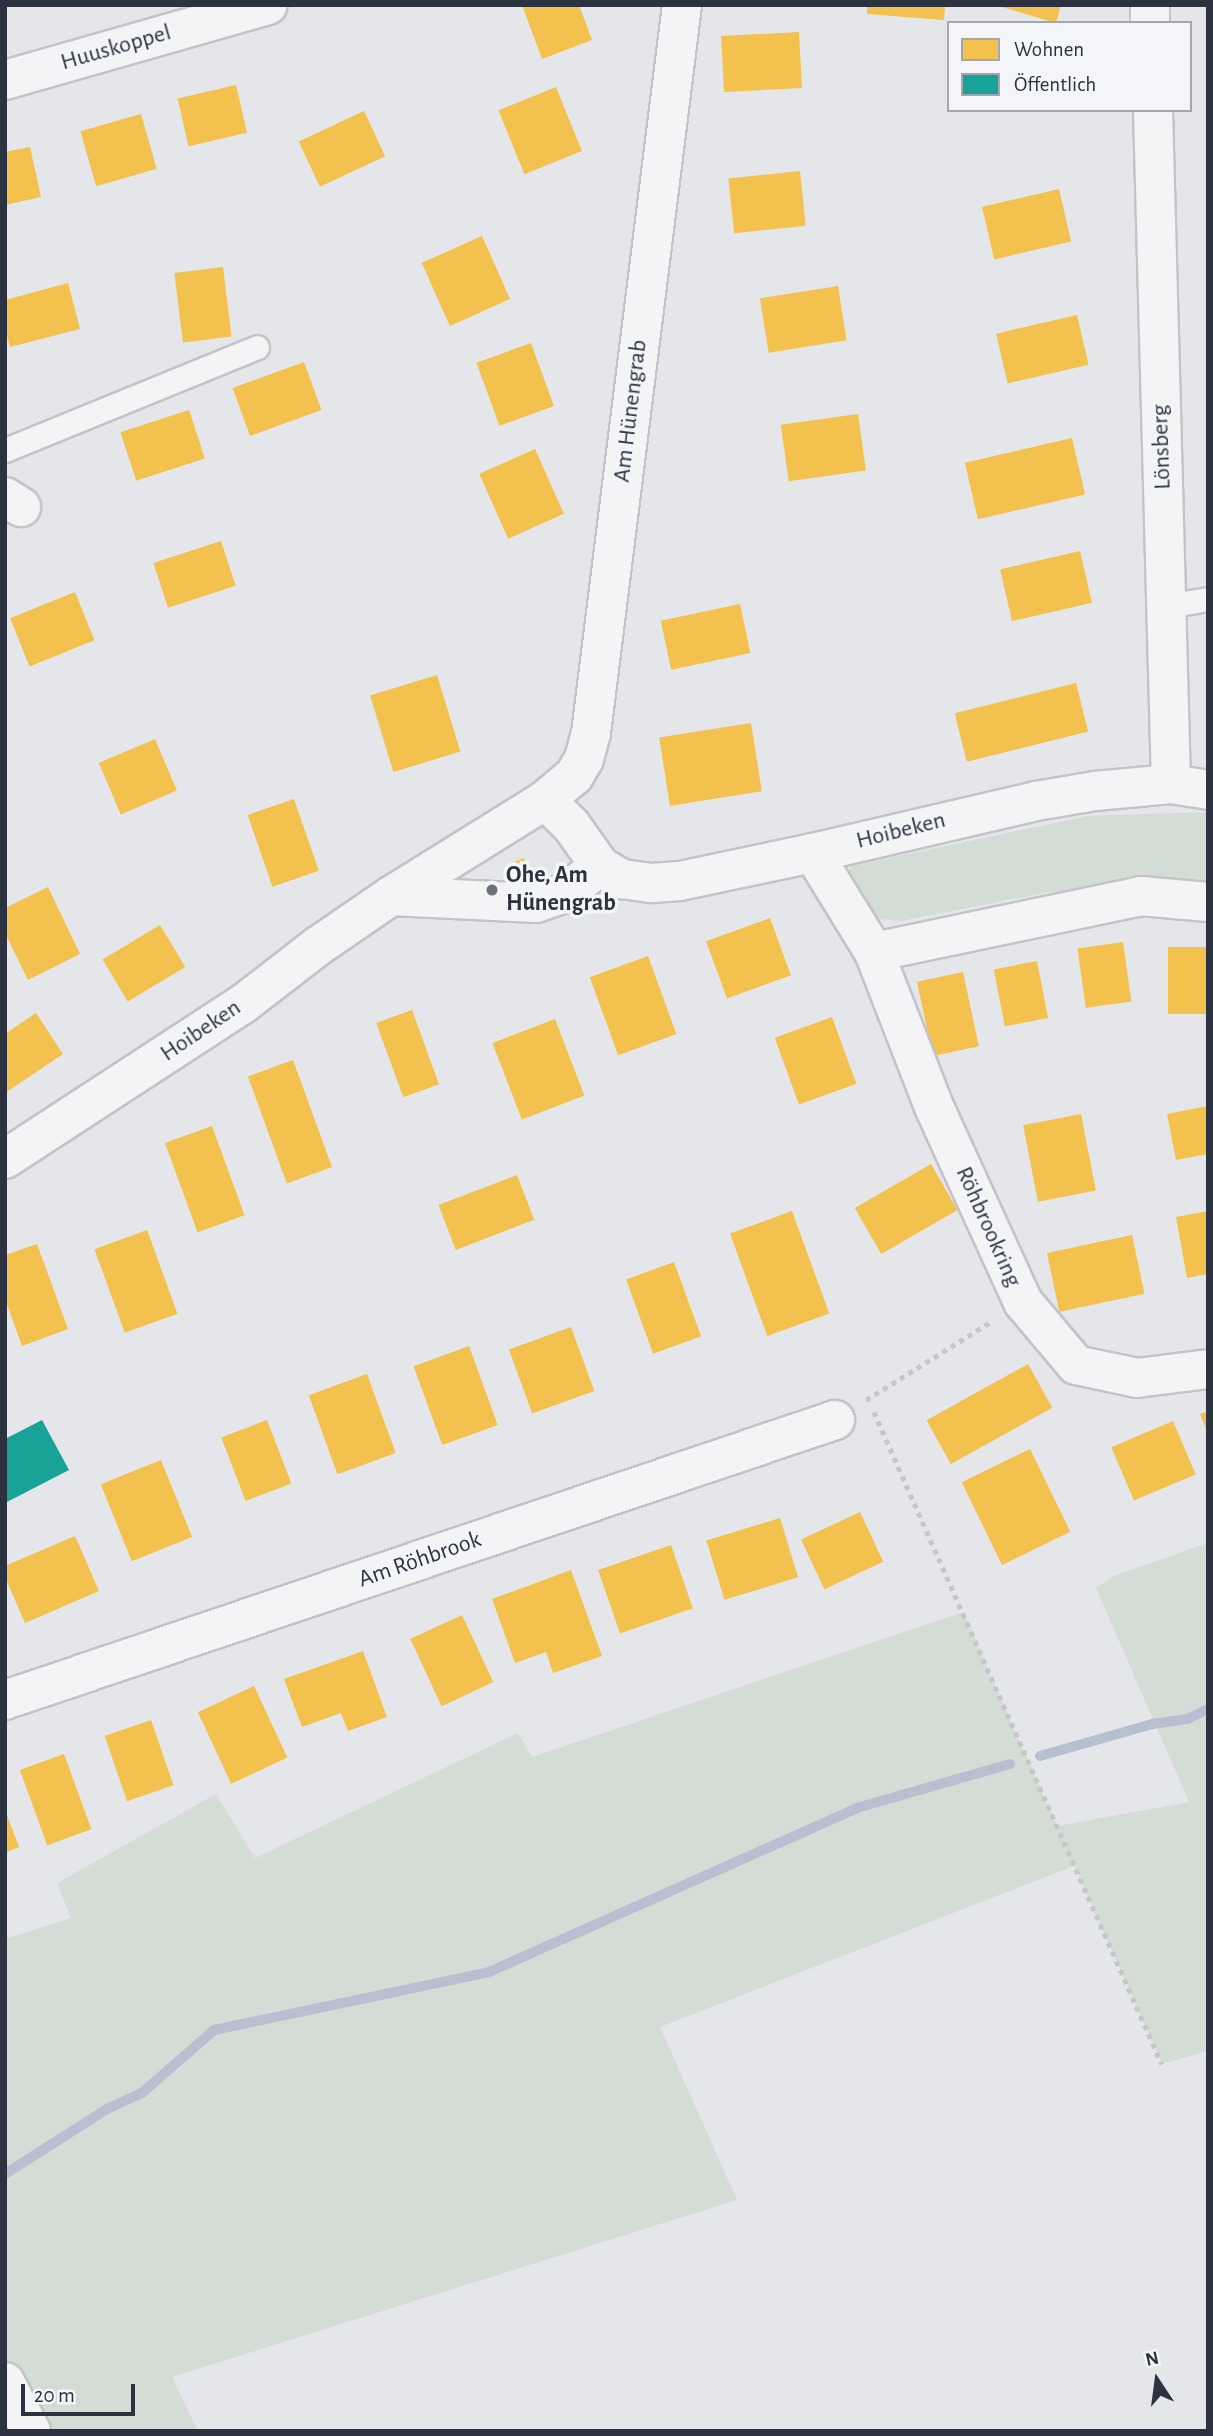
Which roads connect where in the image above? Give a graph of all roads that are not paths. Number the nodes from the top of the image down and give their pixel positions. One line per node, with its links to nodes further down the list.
1 (268, 5): 3 (street, Huuskoppel)
2 (682, 5): 10 (street, Am Hünengrab)
3 (5, 80)
4 (1153, 112): 8 (street, Lönsberg)
5 (257, 347): 6 (lane)
6 (5, 450)
7 (1208, 599): 8 (lane)
8 (1167, 606): 9 (street, Lönsberg)
9 (1190, 787): 11 (street, Hoibeken)
10 (545, 800): 12 (street); 13 (street, Hoibeken)
11 (813, 853): 12 (street, Hoibeken); 15 (street, Röhbrookring)
12 (600, 866): 13 (street)
13 (391, 896): 16 (street, Hoibeken)
14 (1208, 902): 15 (street)
15 (874, 951): 17 (street, Röhbrookring)
16 (5, 1159)
17 (1208, 1369)
18 (835, 1420): 19 (street, Am Röhbrook)
19 (5, 1700)
20 (5, 2382): 21 (street)
21 (31, 2431)

